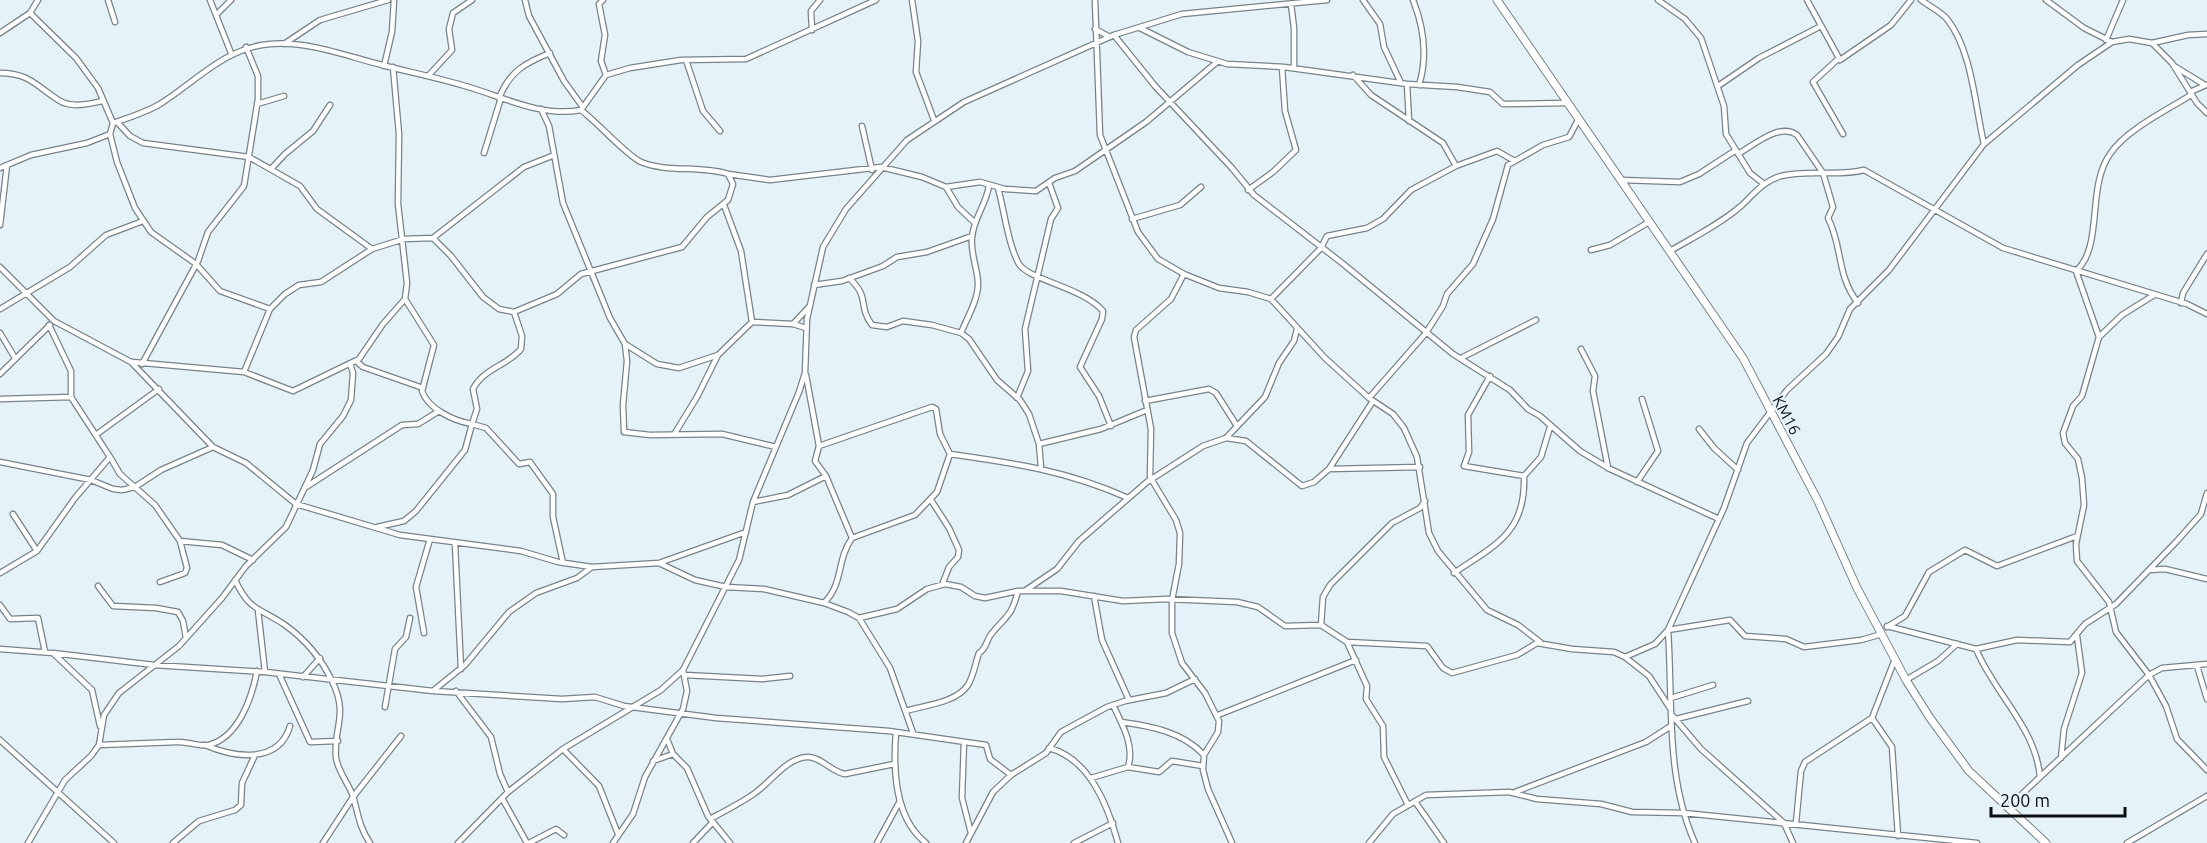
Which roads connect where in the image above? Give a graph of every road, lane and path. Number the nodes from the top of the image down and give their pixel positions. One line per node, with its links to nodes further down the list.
1 (38, 0): 26 (street)
2 (108, 0): 28 (street)
3 (210, 0): 27 (street)
4 (231, 0): 27 (street)
5 (388, 0): 39 (street)
6 (394, 0): 47 (street)
7 (471, 0): 52 (street)
8 (525, 0): 42 (street)
9 (603, 0): 53 (street)
10 (820, 0): 32 (street)
11 (876, 0): 32 (street)
12 (912, 0): 71 (street)
13 (1095, 0): 31 (street)
14 (1327, 0): 25 (street)
15 (1363, 0): 55 (street)
16 (1413, 0): 57 (street)
17 (1497, 0): 65 (street, KM16)
18 (1658, 0): 59 (street)
19 (1807, 0): 29 (street)
20 (1911, 0): 43 (street)
21 (1921, 0): 79 (street)
22 (2046, 0): 36 (street)
23 (2123, 0): 36 (street)
24 (1273, 3): 25 (street); 30 (street)
25 (1287, 3): 50 (street)
26 (30, 13): 33 (street); 63 (street)
27 (217, 14): 41 (street)
28 (115, 22)
29 (1821, 26): 43 (street); 59 (street)
30 (1140, 28): 35 (street); 45 (street)
31 (1095, 29): 35 (street); 37 (street)
32 (812, 30): 44 (street)
33 (0, 33)
34 (2207, 34): 38 (street)
35 (1112, 36): 37 (street); 64 (street)
36 (2109, 41): 38 (street); 79 (street)
37 (1097, 42): 71 (street); 80 (street)
38 (2152, 43): 46 (street)
39 (284, 44): 40 (street); 47 (street)
40 (246, 47): 41 (street); 66 (street)
41 (231, 53): 74 (street)
42 (550, 53): 62 (street); 68 (street)
43 (1838, 59): 78 (street)
44 (686, 60): 53 (street); 76 (street)
45 (1217, 62): 49 (street); 64 (street)
46 (2172, 63): 58 (street); 60 (street)
47 (384, 66): 48 (street)
48 (393, 67): 52 (street); 111 (street)
49 (1281, 67): 50 (street); 101 (street)
50 (1294, 68): 54 (street)
51 (0, 73): 63 (street)
52 (429, 75): 62 (street)
53 (606, 75): 68 (street)
54 (1353, 75): 55 (street); 73 (street)
55 (1401, 82): 56 (street)
56 (1407, 84): 57 (street); 73 (street)
57 (1419, 85): 65 (street)
58 (2206, 85): 60 (street)
59 (1718, 86): 81 (street)
60 (2191, 93): 70 (street); 120 (street)
61 (284, 96): 66 (street)
62 (500, 98): 69 (street); 82 (street)
63 (102, 101): 74 (street)
64 (1170, 102): 80 (street); 101 (street)
65 (1567, 103): 72 (street, KM16)
66 (257, 104): 84 (street)
67 (330, 105): 90 (street)
68 (581, 108): 69 (street); 93 (street)
69 (541, 109): 83 (street)
70 (2207, 113)
71 (934, 120): 88 (street)
72 (1578, 120): 85 (street); 94 (street, KM16)
73 (1409, 121): 87 (street)
74 (115, 122): 77 (street); 84 (street)
75 (862, 126): 91 (street)
76 (720, 131)
77 (110, 134): 86 (street); 105 (street)
78 (1843, 134)
79 (1984, 144): 103 (street)
80 (1104, 150): 95 (street); 104 (street)
81 (1737, 152): 92 (street); 94 (street); 96 (street)
82 (484, 153)
83 (552, 156): 110 (street); 119 (street)
84 (249, 157): 90 (street); 117 (street)
85 (1513, 160): 87 (street); 145 (street)
86 (7, 165): 89 (street); 108 (street)
87 (1456, 166): 112 (street)
88 (881, 167): 91 (street); 98 (street); 124 (street)
89 (0, 168)
90 (271, 169): 113 (street)
91 (872, 170): 93 (street)
92 (1823, 173): 96 (street); 103 (street); 129 (street)
93 (728, 174): 102 (street)
94 (1621, 180): 106 (street, KM16)
95 (1049, 183): 100 (street); 122 (street)
96 (1764, 184): 115 (street)
97 (989, 185): 98 (street); 100 (street); 107 (street)
98 (946, 187): 107 (street)
99 (1201, 187): 104 (street)
100 (998, 188): 122 (street)
101 (1248, 190): 112 (street)
102 (724, 205): 119 (street); 138 (street)
103 (1936, 208): 120 (street); 129 (street)
104 (1132, 219): 121 (street)
105 (143, 221): 117 (street); 125 (street)
106 (1650, 222): 114 (street); 115 (street, KM16)
107 (975, 224): 109 (street)
108 (0, 225)
109 (972, 236): 123 (street); 144 (street)
110 (433, 238): 111 (street); 134 (street)
111 (404, 239): 113 (street); 127 (street)
112 (1320, 248): 128 (street); 145 (street)
113 (372, 249): 133 (street)
114 (1591, 250)
115 (1670, 251): 168 (street, KM16)
116 (2207, 254): 130 (street)
117 (196, 264): 133 (street); 154 (street)
118 (0, 267): 125 (street)
119 (591, 271): 134 (street); 147 (street)
120 (2079, 272): 126 (street); 146 (street)
121 (1184, 274): 128 (street); 166 (street)
122 (1038, 276): 162 (street); 171 (street)
123 (849, 278): 124 (street); 144 (street)
124 (814, 285): 131 (street)
125 (26, 293): 132 (street); 137 (street)
126 (2154, 295): 130 (street); 146 (street)
127 (405, 299): 153 (street); 159 (street)
128 (1271, 299): 142 (street)
129 (1858, 303): 168 (street)
130 (2181, 303): 135 (street)
131 (809, 307): 139 (street); 141 (street)
132 (0, 309)
133 (270, 309): 155 (street)
134 (514, 312): 170 (street)
135 (2207, 314)
136 (1536, 320): 151 (street)
137 (54, 321): 140 (street); 152 (street)
138 (752, 322): 139 (street); 149 (street)
139 (793, 324): 141 (street)
140 (50, 326): 150 (street); 161 (street)
141 (806, 328): 156 (street)
142 (1297, 329): 164 (street); 173 (street)
143 (0, 333): 150 (street)
144 (961, 333): 162 (street)
145 (1426, 333): 151 (street); 164 (street)
146 (2099, 337): 209 (street)
147 (624, 344): 149 (street); 175 (street)
148 (1581, 350): 188 (street)
149 (718, 355): 175 (street)
150 (15, 358): 157 (street)
151 (1461, 358): 158 (street)
152 (131, 362): 154 (street); 160 (street)
153 (353, 362): 155 (street); 159 (street); 197 (street)
154 (142, 364): 155 (street)
155 (244, 372)
156 (805, 372): 180 (street); 182 (street)
157 (0, 374)
158 (1490, 376): 172 (street); 192 (street)
159 (423, 388): 169 (street)
160 (159, 389): 176 (street); 181 (street)
161 (71, 397): 163 (street); 176 (street)
162 (1017, 398): 179 (street)
163 (0, 399)
164 (1371, 399): 187 (street); 189 (street)
165 (1642, 399): 195 (street)
166 (1145, 401): 167 (street); 173 (street)
167 (1147, 410): 171 (street); 193 (street)
168 (1769, 410): 190 (street); 240 (street, KM16)
169 (439, 411): 170 (street); 197 (street)
170 (472, 424): 207 (street); 216 (street)
171 (1111, 426): 179 (street)
172 (1550, 427): 188 (street); 192 (street)
173 (1236, 428): 177 (street); 178 (street)
174 (1699, 429): 190 (street)
175 (675, 433): 182 (street)
176 (97, 434): 184 (street)
177 (1226, 438): 178 (street); 193 (street)
178 (1237, 439): 189 (street)
179 (1039, 444): 186 (street)
180 (819, 446): 183 (street); 191 (street)
181 (213, 447): 196 (street); 202 (street)
182 (776, 447): 201 (street)
183 (950, 454): 186 (street); 200 (street)
184 (110, 457): 194 (street); 196 (street)
185 (0, 462): 194 (street)
186 (1041, 467): 199 (street)
187 (1420, 467): 189 (street); 203 (street)
188 (1608, 468): 195 (street)
189 (1329, 469)
190 (1738, 470): 206 (street)
191 (826, 476): 201 (street); 210 (street)
192 (1524, 476): 221 (street)
193 (1152, 479): 199 (street); 230 (street)
194 (91, 480): 196 (street); 214 (street)
195 (1636, 482): 206 (street)
196 (135, 487): 212 (street)
197 (306, 487): 202 (street)
198 (2207, 493): 204 (street)
199 (1128, 498): 228 (street)
200 (931, 500): 210 (street); 225 (street)
201 (753, 502): 208 (street)
202 (296, 504): 207 (street); 215 (street)
203 (1423, 509): 221 (street); 237 (street)
204 (2205, 509): 219 (street)
205 (13, 514): 214 (street)
206 (1719, 519): 239 (street)
207 (375, 528): 211 (street)
208 (746, 532): 217 (street); 227 (street)
209 (2077, 536): 233 (street); 238 (street)
210 (852, 538): 231 (street)
211 (430, 540): 213 (street); 241 (street)
212 (180, 541): 215 (street); 224 (street)
213 (455, 544): 216 (street); 258 (street)
214 (37, 551): 220 (street)
215 (253, 560): 223 (street)
216 (563, 563): 218 (street)
217 (659, 563): 218 (street); 227 (street)
218 (592, 567): 258 (street)
219 (2150, 570): 222 (street); 233 (street)
220 (0, 573)
221 (1454, 573): 245 (street)
222 (2207, 579)
223 (235, 580): 234 (street); 243 (street)
224 (160, 582)
225 (942, 585): 228 (street); 236 (street)
226 (98, 586): 243 (street)
227 (726, 587): 231 (street); 261 (street)
228 (1021, 591): 229 (street); 281 (street)
229 (1094, 596): 230 (street); 276 (street)
230 (1172, 600): 237 (street); 267 (street)
231 (824, 603): 236 (street)
232 (0, 605): 249 (street)
233 (2110, 608): 242 (street); 263 (street)
234 (258, 610): 252 (street); 260 (street)
235 (410, 618): 271 (street)
236 (859, 618): 281 (street)
237 (1321, 625): 244 (street)
238 (1887, 627): 240 (street); 246 (street)
239 (1668, 630): 240 (street); 251 (street); 274 (street)
240 (1880, 632): 253 (street, KM16)
241 (424, 633)
242 (2077, 636): 248 (street); 305 (street)
243 (186, 638): 256 (street)
244 (1347, 642): 245 (street); 254 (street)
245 (1540, 642): 251 (street)
246 (1957, 644): 248 (street); 269 (street)
247 (0, 649): 249 (street)
248 (1976, 649): 314 (street)
249 (45, 652): 250 (street)
250 (53, 653): 256 (street); 290 (street)
251 (1625, 657): 282 (street)
252 (320, 658): 265 (street); 268 (street)
253 (1895, 659): 269 (street, KM16); 285 (street)
254 (1356, 660): 284 (street); 324 (street)
255 (2207, 664): 257 (street)
256 (154, 665): 259 (street); 290 (street)
257 (2197, 666): 263 (street); 275 (street)
258 (461, 669): 266 (street)
259 (257, 671): 260 (street); 299 (street)
260 (265, 672): 262 (street)
261 (684, 673): 264 (street); 280 (street); 283 (street)
262 (279, 674): 265 (street); 296 (street)
263 (2149, 675): 305 (street); 309 (street)
264 (790, 676)
265 (303, 677): 268 (street)
266 (449, 679): 272 (street); 273 (street)
267 (1195, 679): 276 (street); 284 (street)
268 (332, 680): 271 (street); 296 (street)
269 (1906, 680): 325 (street, KM16)
270 (1713, 685): 274 (street)
271 (390, 686): 272 (street); 279 (street)
272 (433, 691): 273 (street)
273 (455, 691): 280 (street); 317 (street)
274 (1671, 698): 282 (street)
275 (2207, 699)
276 (1129, 700): 278 (street)
277 (1748, 701): 286 (street)
278 (1113, 705): 287 (street); 300 (street)
279 (385, 707)
280 (633, 707): 283 (street); 301 (street)
281 (906, 711): 292 (street)
282 (1671, 711): 286 (street); 289 (street)
283 (681, 714): 291 (street); 294 (street)
284 (1218, 715): 304 (street)
285 (1872, 718): 329 (street); 334 (street)
286 (1676, 719): 328 (street)
287 (1121, 722): 304 (street); 311 (street)
288 (290, 726): 303 (street)
289 (1671, 726): 318 (street); 326 (street)
290 (100, 729): 298 (street)
291 (896, 732): 292 (street); 308 (street)
292 (913, 734): 297 (street)
293 (401, 736): 320 (street)
294 (667, 739): 302 (street); 307 (street)
295 (0, 740): 316 (street)
296 (338, 741): 320 (street)
297 (964, 742): 313 (street); 331 (street)
298 (99, 745): 299 (street); 316 (street)
299 (205, 745): 303 (street)
300 (1049, 748): 313 (street); 315 (street)
301 (563, 749): 317 (street); 332 (street)
302 (673, 754): 307 (street); 327 (street)
303 (255, 755): 337 (street)
304 (1204, 755): 310 (street)
305 (2061, 758): 314 (street)
306 (2207, 759): 309 (street)
307 (653, 761): 332 (street)
308 (894, 764): 322 (street); 327 (street)
309 (2202, 765): 312 (street)
310 (1203, 766): 311 (street); 350 (street)
311 (1128, 767): 315 (street)
312 (2207, 770)
313 (1011, 775): 331 (street)
314 (2040, 777): 325 (street)
315 (1091, 778): 330 (street)
316 (57, 792): 335 (street); 336 (street)
317 (508, 792): 321 (street)
318 (1515, 792): 323 (street); 326 (street)
319 (2207, 796): 357 (street)
320 (353, 797): 338 (street); 339 (street)
321 (502, 798): 340 (street); 341 (street)
322 (900, 801): 345 (street); 346 (street)
323 (1416, 803): 324 (street); 352 (street)
324 (1408, 805): 351 (street)
325 (2007, 808): 356 (street, KM16)
326 (1684, 813): 328 (street); 353 (street)
327 (711, 821): 343 (street); 344 (street)
328 (1784, 823): 329 (street); 354 (street)
329 (1796, 823): 334 (street)
330 (1113, 824): 348 (street); 349 (street)
331 (972, 833): 347 (street)
332 (618, 834): 342 (street)
333 (564, 835): 341 (street)
334 (1898, 836): 355 (street)
335 (28, 843)
336 (114, 843)
337 (172, 843)
338 (323, 843)
339 (370, 843)
340 (458, 843)
341 (528, 843)
342 (613, 843)
343 (693, 843)
344 (730, 843)
345 (877, 843)
346 (926, 843)
347 (966, 843)
348 (1074, 843)
349 (1118, 843)
350 (1232, 843)
351 (1369, 843)
352 (1444, 843)
353 (1695, 843)
354 (1793, 843)
355 (1977, 843)
356 (2046, 843)
357 (2127, 843)

